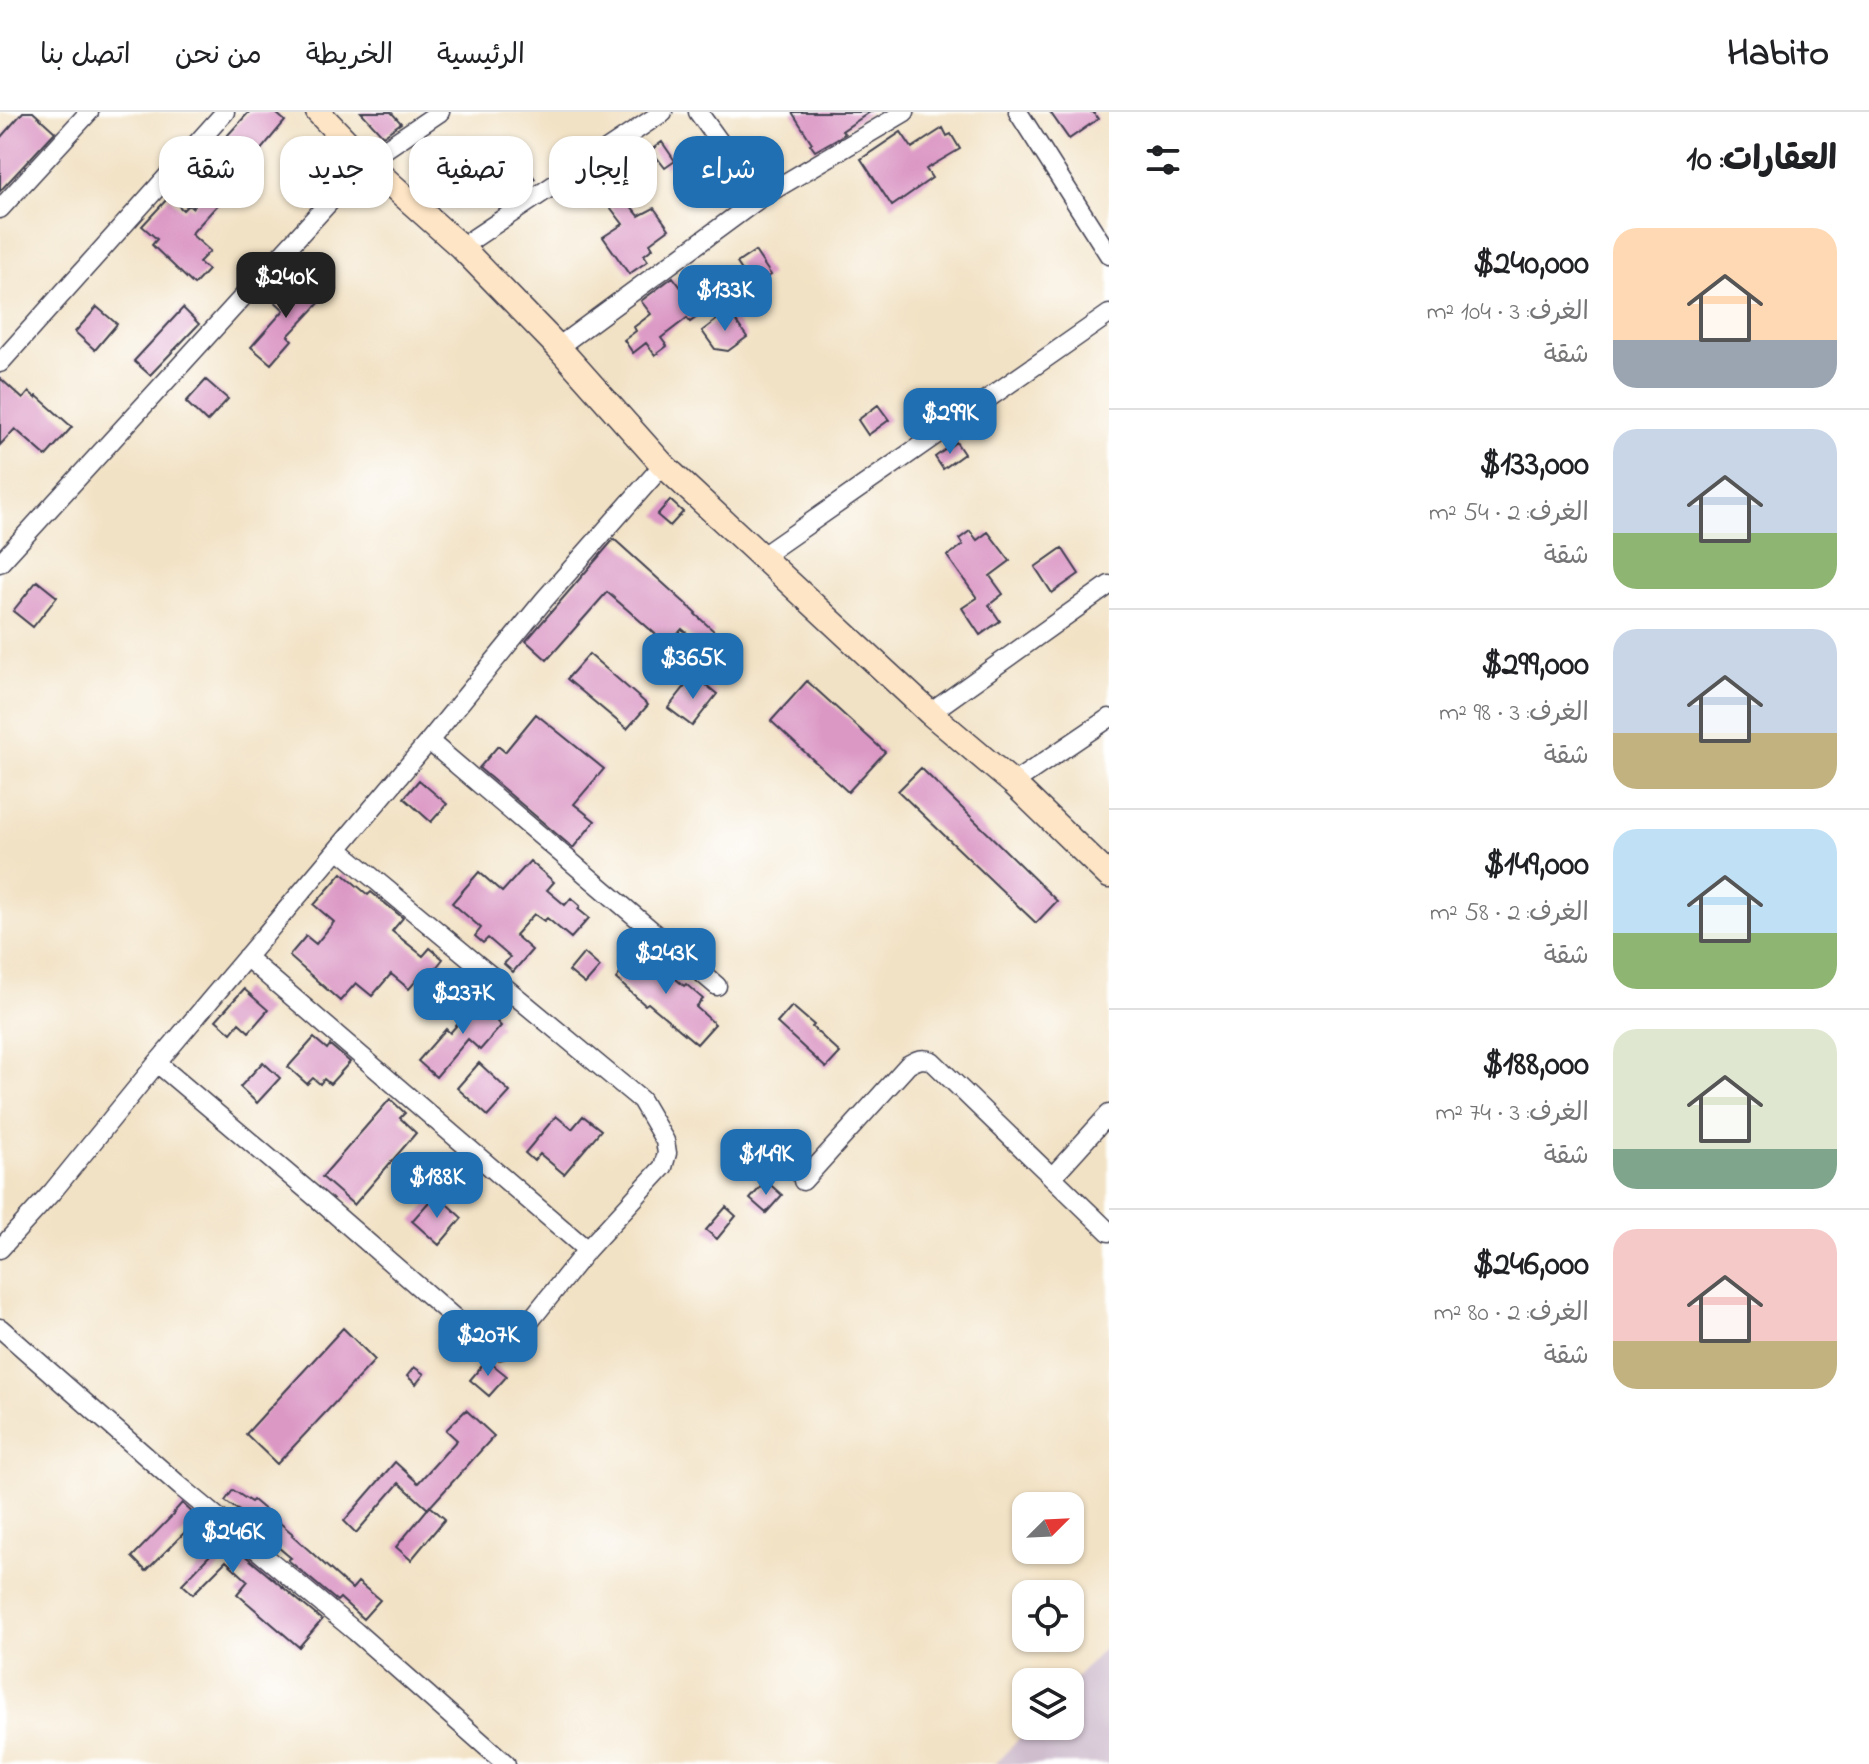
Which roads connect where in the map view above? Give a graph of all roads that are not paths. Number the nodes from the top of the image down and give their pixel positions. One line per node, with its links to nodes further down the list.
1 (89, 112): 16 (street)
2 (225, 112): 21 (street)
3 (320, 112): 9 (street)
4 (440, 112): 11 (street)
5 (663, 112): 17 (street)
6 (698, 112): 10 (street)
7 (905, 112): 12 (street)
8 (1018, 112): 18 (street)
9 (342, 136)
10 (715, 136)
11 (393, 144)
12 (784, 184)
13 (393, 186): 17 (street)
14 (324, 208): 24 (street)
15 (746, 208): 20 (street)
16 (0, 209)
17 (461, 247): 20 (street)
18 (1109, 255)
19 (1109, 314): 23 (street)
20 (558, 347): 22 (street)
21 (0, 363)
22 (663, 465): 23 (street); 28 (street)
23 (761, 557): 26 (street)
24 (0, 563)
25 (1109, 585): 26 (street)
26 (930, 713): 29 (street)
27 (1109, 718): 29 (street)
28 (429, 741): 30 (street); 33 (street)
29 (1013, 783): 31 (street)
30 (338, 849): 32 (street); 40 (street)
31 (1109, 876)
32 (246, 957): 34 (street); 40 (street)
33 (717, 986)
34 (157, 1063): 39 (street); 40 (street)
35 (1109, 1114): 36 (street)
36 (1052, 1177): 37 (street); 38 (street)
37 (803, 1181)
38 (1109, 1232)
39 (0, 1249)
40 (587, 1250)
41 (0, 1328): 42 (street)
42 (506, 1764)

